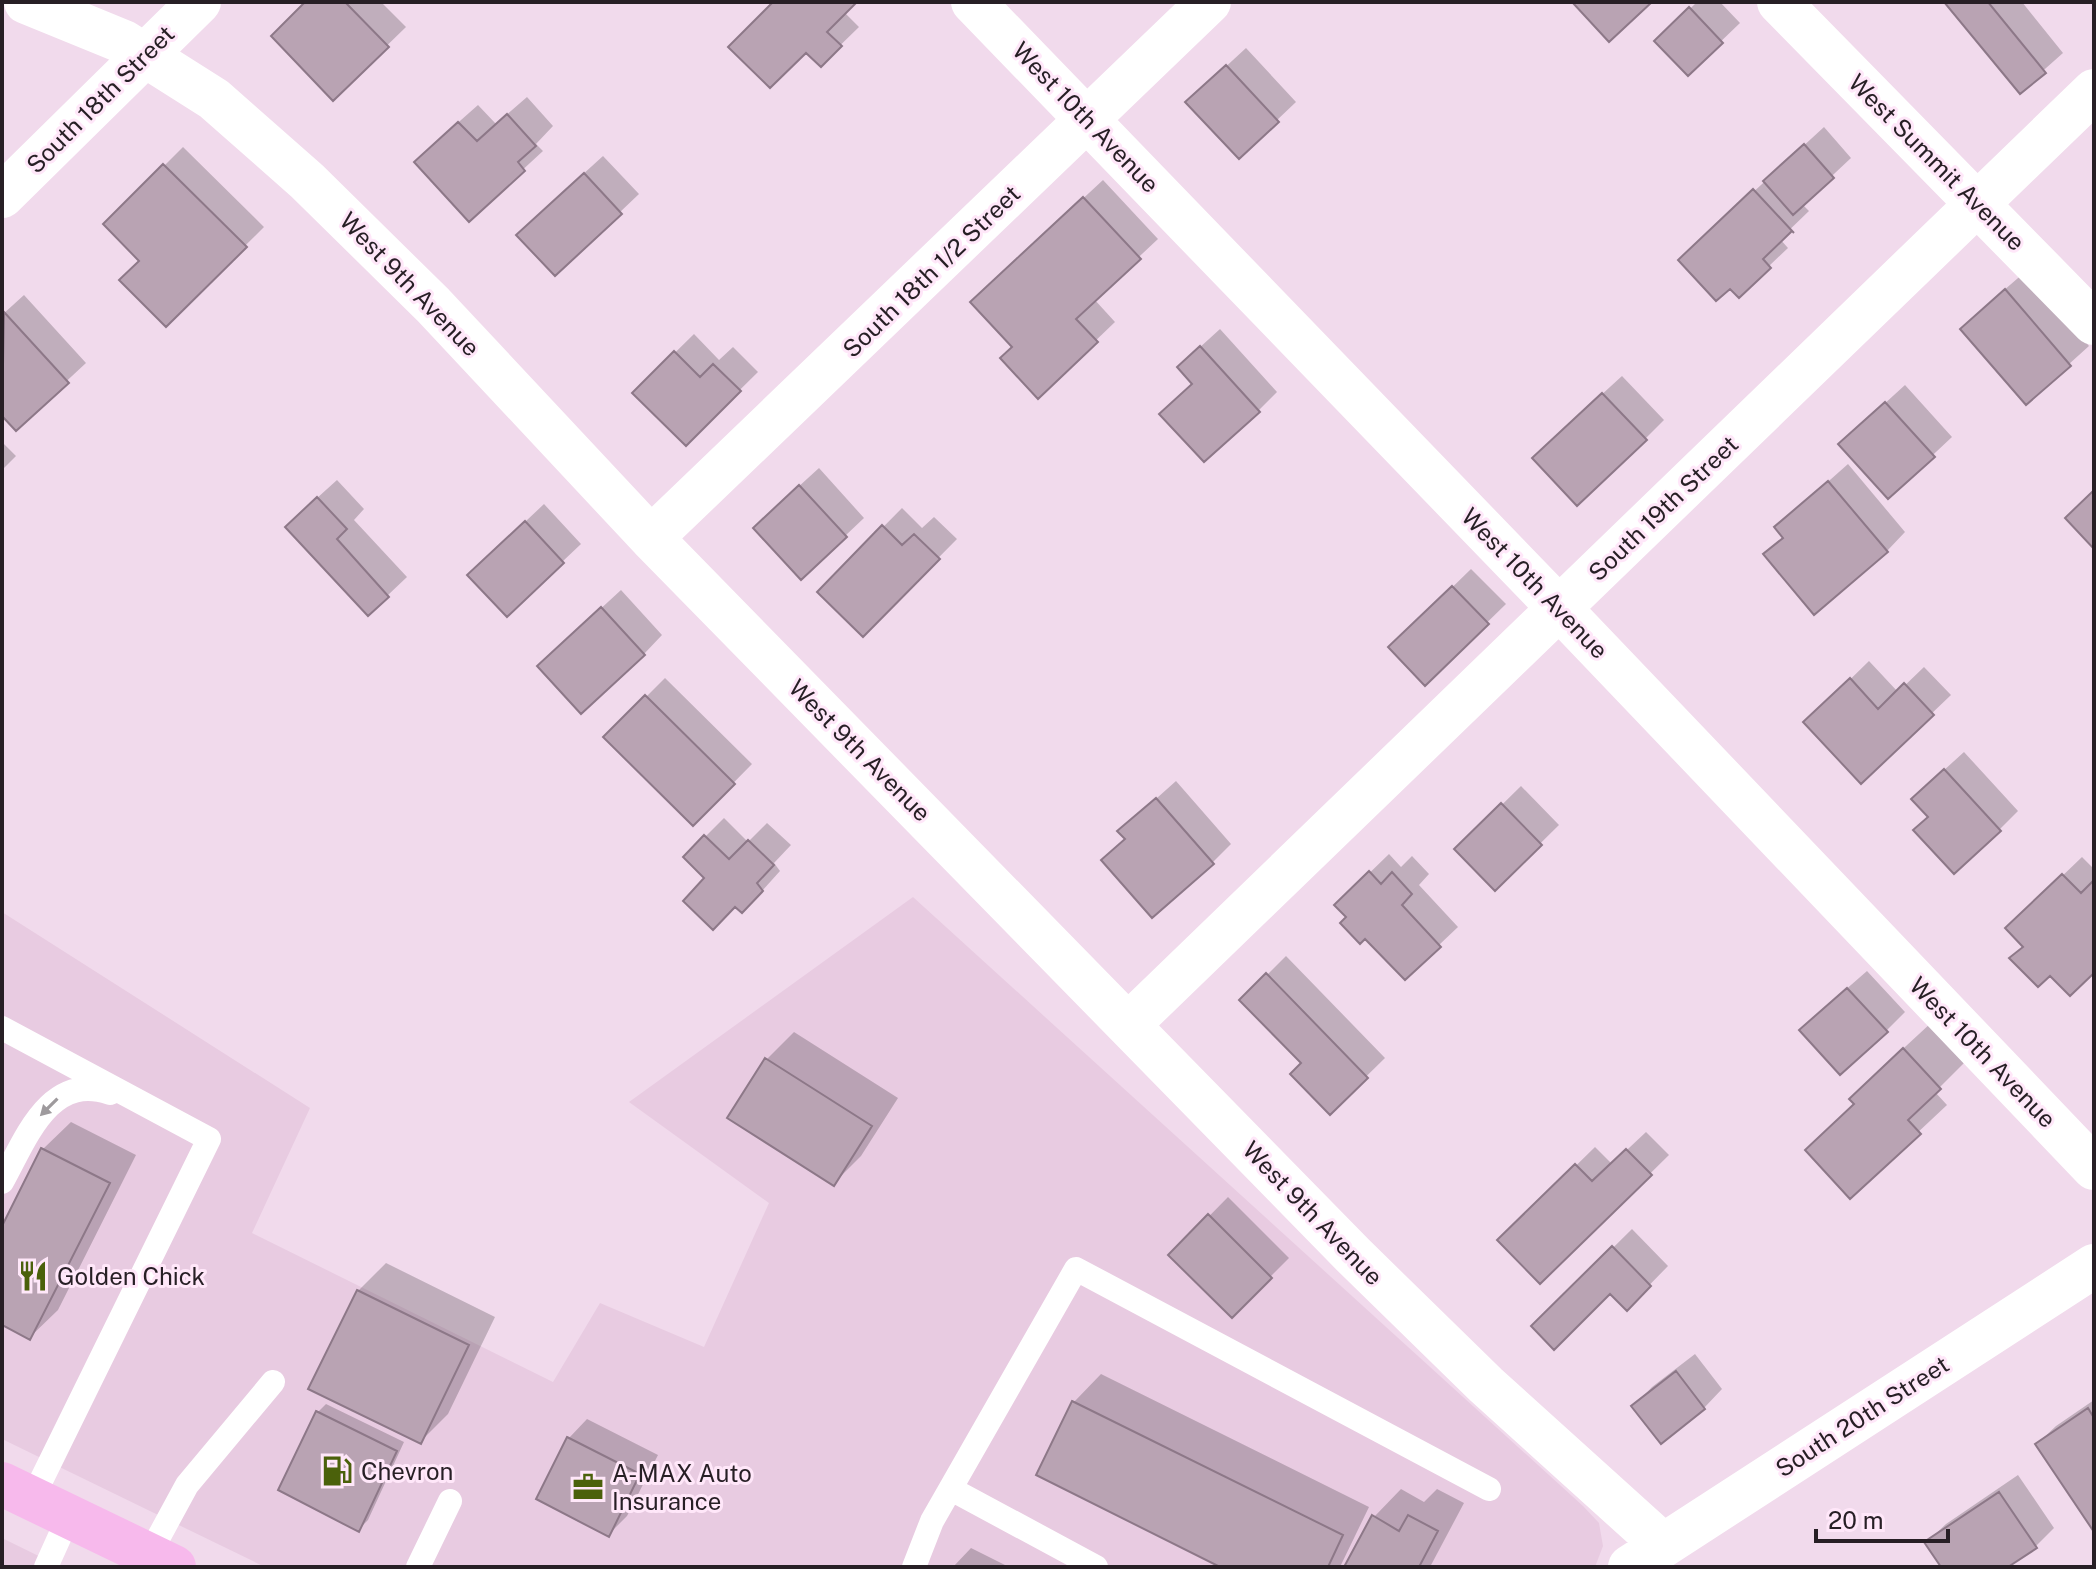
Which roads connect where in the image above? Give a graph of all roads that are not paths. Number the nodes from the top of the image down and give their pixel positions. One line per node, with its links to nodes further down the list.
1 (26, 2): 6 (street, West 9th Avenue)
2 (199, 2): 6 (street, South 18th Street)
3 (973, 2): 8 (street, West 10th Avenue)
4 (1209, 2): 8 (street, South 18th 1/2 Street)
5 (1779, 2): 10 (street, West Summit Avenue)
6 (145, 54): 9 (street, South 18th Street); 12 (street, West 9th Avenue)
7 (2094, 91): 10 (street, South 19th Street)
8 (1089, 119): 12 (street, South 18th 1/2 Street); 13 (street, West 10th Avenue)
9 (2, 196)
10 (1978, 204): 11 (street, West Summit Avenue); 13 (street, South 19th Street)
11 (2094, 323)
12 (651, 538): 14 (street, West 9th Avenue)
13 (1559, 608): 14 (street, South 19th Street); 17 (street, West 10th Avenue)
14 (1129, 1024): 25 (street, West 9th Avenue)
15 (2, 1028): 16 (lane)
16 (147, 1105): 18 (lane, one-way to 18); 23 (lane)
17 (2094, 1168)
18 (2, 1182)
19 (2094, 1266): 25 (street, South 20th Street)
20 (273, 1382): 26 (lane)
21 (951, 1489): 22 (lane); 29 (lane); 30 (lane)
22 (1489, 1489)
23 (34, 1499): 26 (main road); 27 (lane)
24 (450, 1501): 28 (lane)
25 (1647, 1556)
26 (162, 1561)
27 (46, 1567)
28 (418, 1567)
29 (914, 1567)
30 (1096, 1567)

